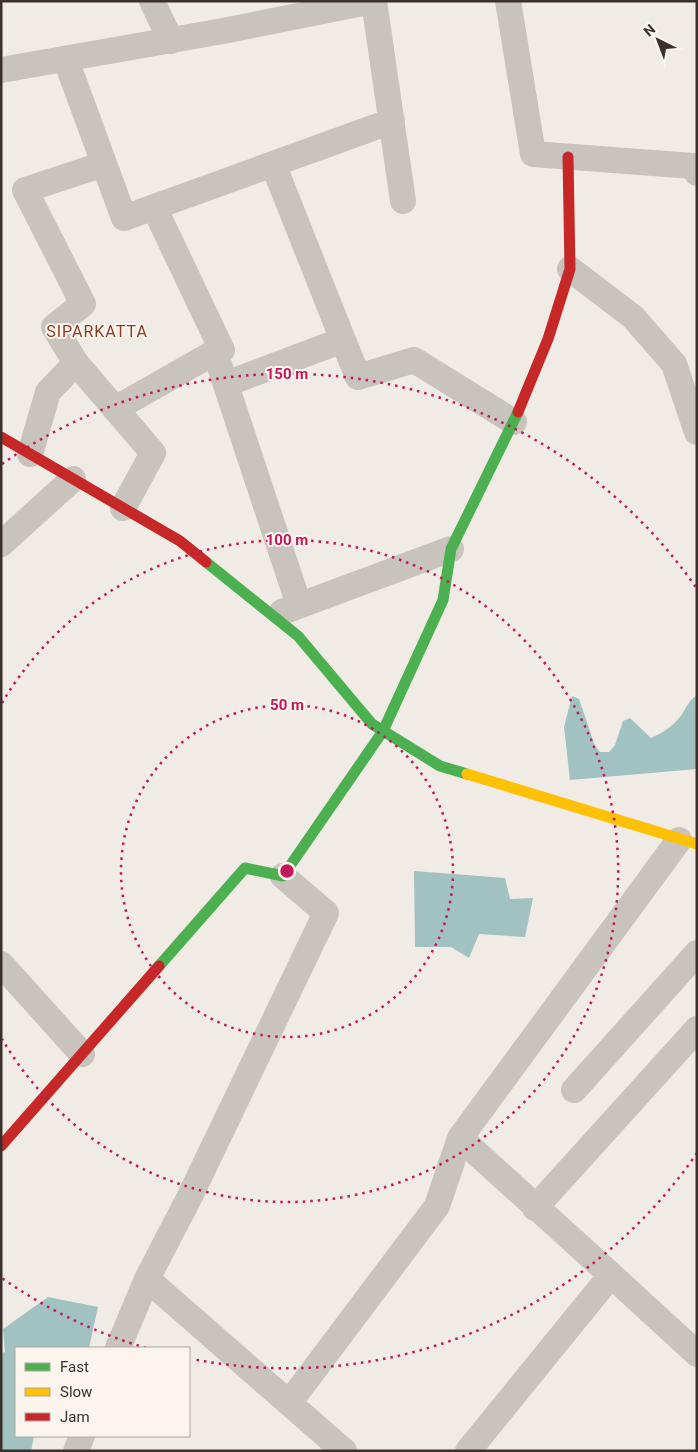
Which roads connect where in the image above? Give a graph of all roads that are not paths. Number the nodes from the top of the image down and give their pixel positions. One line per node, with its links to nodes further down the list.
1 (152, 1): 5 (street)
2 (374, 1): 4 (street); 8 (street)
3 (508, 1): 9 (street)
4 (262, 12): 5 (street)
5 (171, 41): 6 (street)
6 (66, 60): 7 (street); 10 (street)
7 (1, 70)
8 (392, 121): 11 (street); 13 (street)
9 (568, 157): 12 (street); 15 (street)
10 (104, 164): 14 (street); 18 (street)
11 (273, 164): 14 (street); 16 (street)
12 (697, 173)
13 (403, 201)
14 (154, 207): 17 (street)
15 (570, 269): 21 (street); 22 (street)
16 (342, 340): 19 (street); 21 (street)
17 (215, 352): 19 (street); 20 (street)
18 (76, 363): 20 (street); 24 (street)
19 (226, 384): 29 (street)
20 (115, 409): 26 (street)
21 (514, 422): 28 (street)
22 (697, 432)
23 (1, 438): 24 (street)
24 (30, 454): 25 (street)
25 (73, 479): 26 (street); 27 (street)
26 (123, 508): 30 (street)
27 (1, 544)
28 (451, 549): 29 (street); 31 (street)
29 (299, 605): 30 (street)
30 (272, 616): 31 (street)
31 (383, 731): 32 (street); 33 (street)
32 (688, 842): 39 (street)
33 (283, 876): 37 (street); 43 (street)
34 (697, 953): 38 (street)
35 (1, 964): 37 (street)
36 (697, 1029): 41 (street)
37 (82, 1054): 40 (street)
38 (574, 1090)
39 (460, 1138): 41 (street); 46 (street)
40 (1, 1146)
41 (535, 1208): 42 (street)
42 (611, 1275): 45 (street); 50 (street)
43 (147, 1279): 44 (street); 46 (street)
44 (118, 1347)
45 (697, 1354)
46 (290, 1403): 49 (street)
47 (82, 1437): 48 (street)
48 (76, 1451)
49 (344, 1451)
50 (468, 1451)

